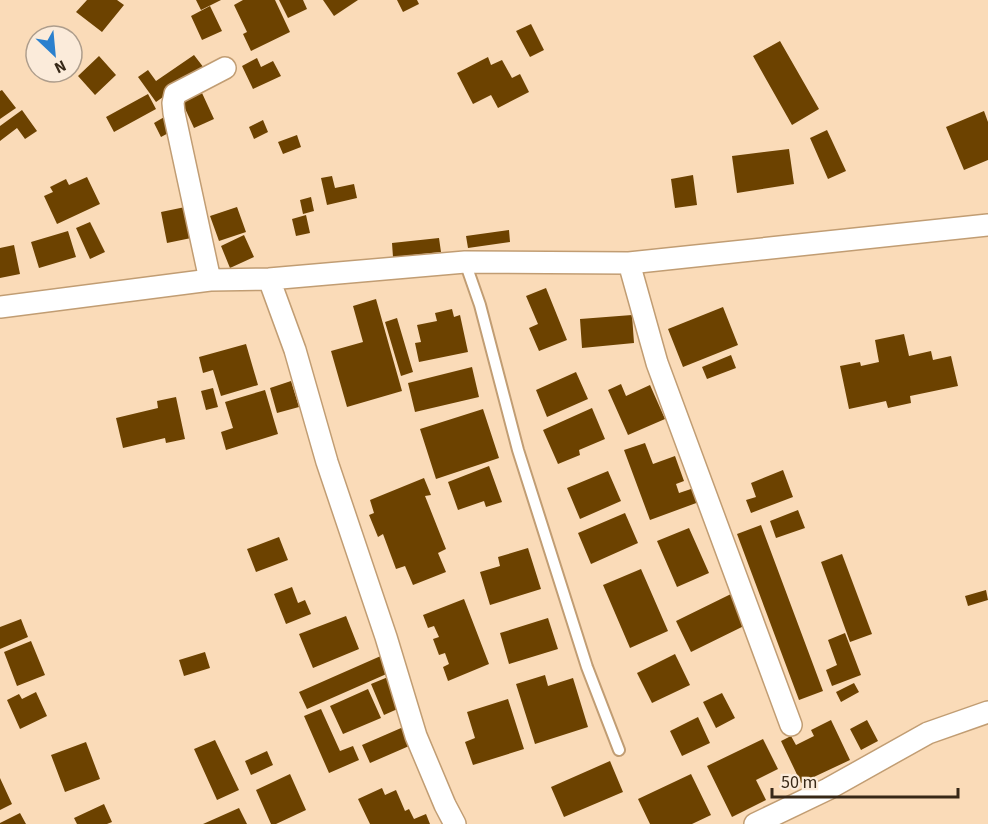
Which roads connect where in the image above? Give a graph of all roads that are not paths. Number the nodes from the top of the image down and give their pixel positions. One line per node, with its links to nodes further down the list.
1 (225, 68): 6 (street)
2 (988, 225): 4 (street)
3 (465, 262): 4 (street); 5 (street); 10 (lane)
4 (629, 263): 9 (street)
5 (269, 279): 6 (street); 11 (street)
6 (210, 280): 7 (street)
7 (0, 307)
8 (988, 712): 12 (street)
9 (791, 725)
10 (619, 750)
11 (455, 824)
12 (755, 824)

